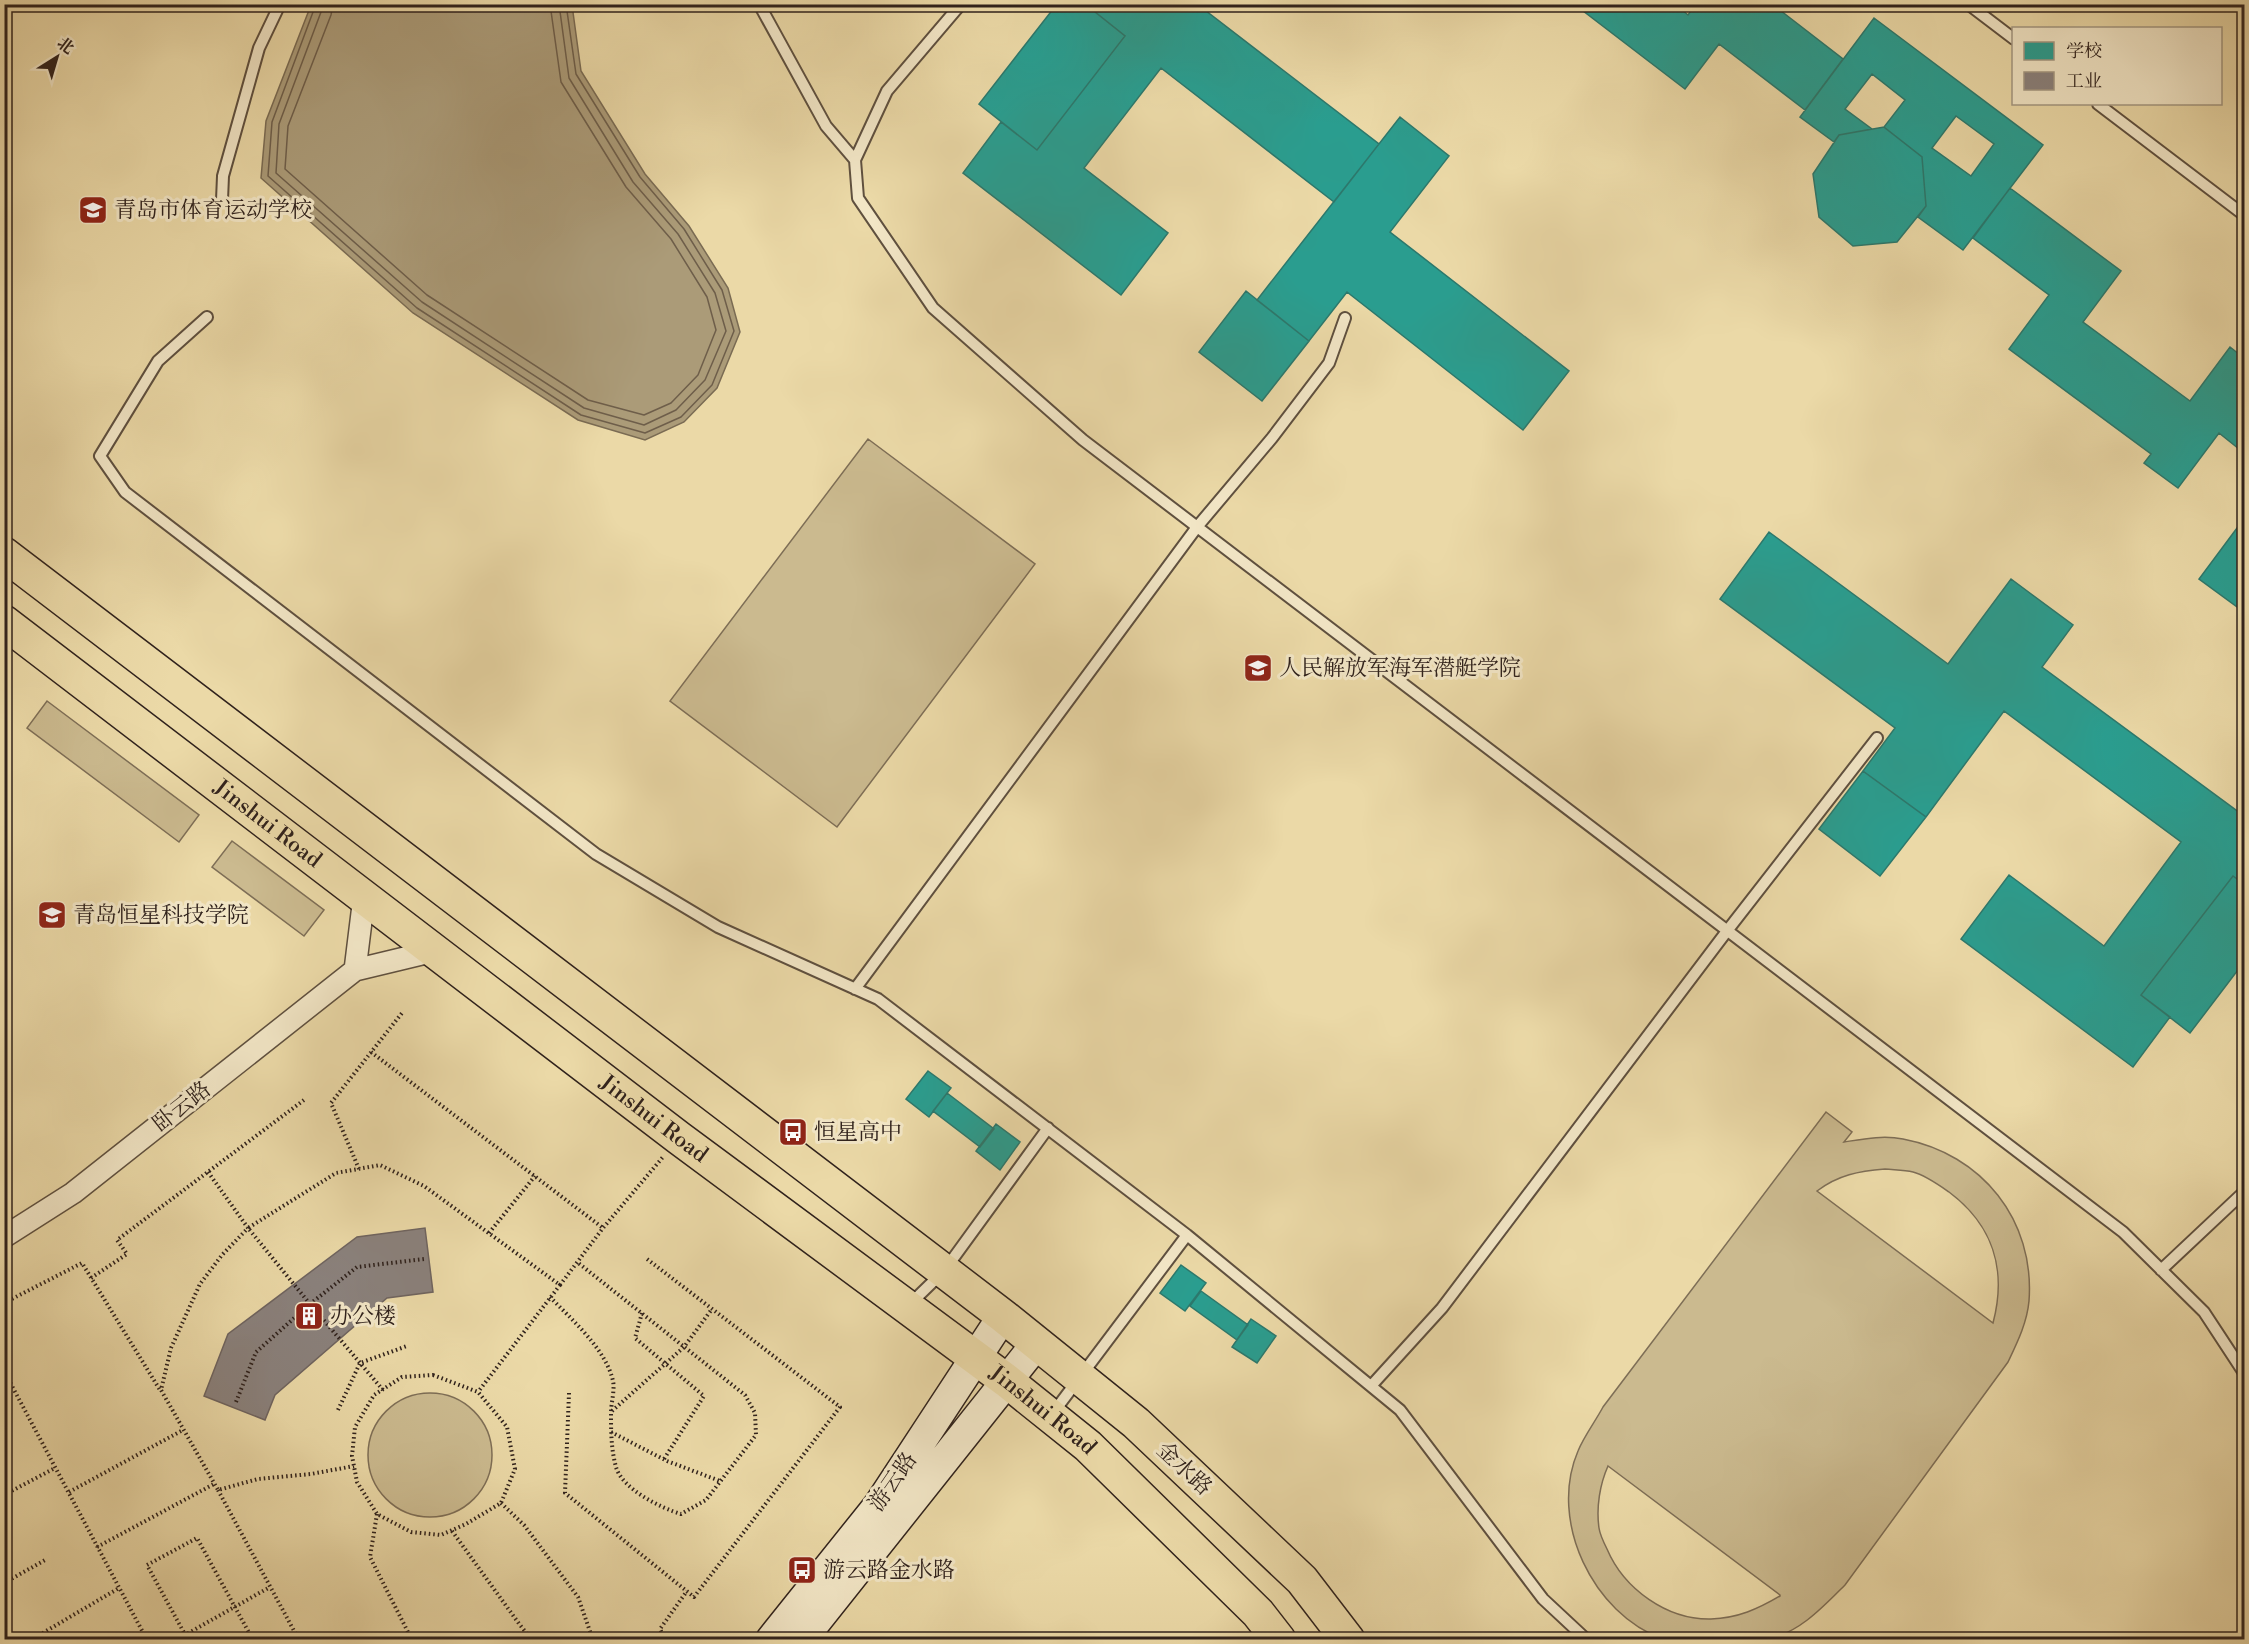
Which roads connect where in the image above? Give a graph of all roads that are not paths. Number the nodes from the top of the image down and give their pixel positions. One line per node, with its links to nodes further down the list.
1 (280, 4): 8 (lane)
2 (759, 4): 7 (lane)
3 (961, 4): 7 (lane)
4 (1968, 4): 5 (lane)
5 (2012, 38)
6 (2099, 105): 9 (lane)
7 (855, 160): 12 (lane)
8 (222, 200)
9 (2244, 215)
10 (207, 317): 20 (lane)
11 (1345, 318): 12 (lane)
12 (1197, 527): 17 (lane); 20 (lane)
13 (4, 554): 26 (main road)
14 (4, 622): 16 (main road, Jinshui Road)
15 (1877, 738): 17 (lane)
16 (364, 897): 18 (main road, Jinshui Road); 19 (street)
17 (1727, 931): 25 (lane); 34 (lane)
18 (434, 951): 19 (street, 卧云路); 27 (main road, Jinshui Road)
19 (355, 970): 24 (street, 卧云路)
20 (855, 989): 21 (lane)
21 (1048, 1128): 23 (lane); 26 (lane)
22 (2244, 1192): 25 (lane)
23 (1187, 1235): 32 (lane); 34 (lane)
24 (4, 1237)
25 (2161, 1270): 31 (lane)
26 (944, 1271): 27 (lane); 28 (main road)
27 (908, 1307): 30 (main road, Jinshui Road)
28 (1003, 1316): 29 (main road, 金水路); 30 (main road, 游云路)
29 (1037, 1343): 32 (main road, 金水路); 33 (main road, 游云路)
30 (977, 1357): 33 (main road, Jinshui Road); 36 (main road, 游云路)
31 (2244, 1373)
32 (1081, 1378): 35 (lane); 39 (main road, 金水路)
33 (1007, 1381): 35 (main road, Jinshui Road); 37 (main road, 游云路)
34 (1371, 1386): 40 (lane)
35 (1051, 1416): 38 (main road, Jinshui Road)
36 (771, 1640)
37 (801, 1640)
38 (1279, 1640)
39 (1348, 1640)
40 (1587, 1640)

